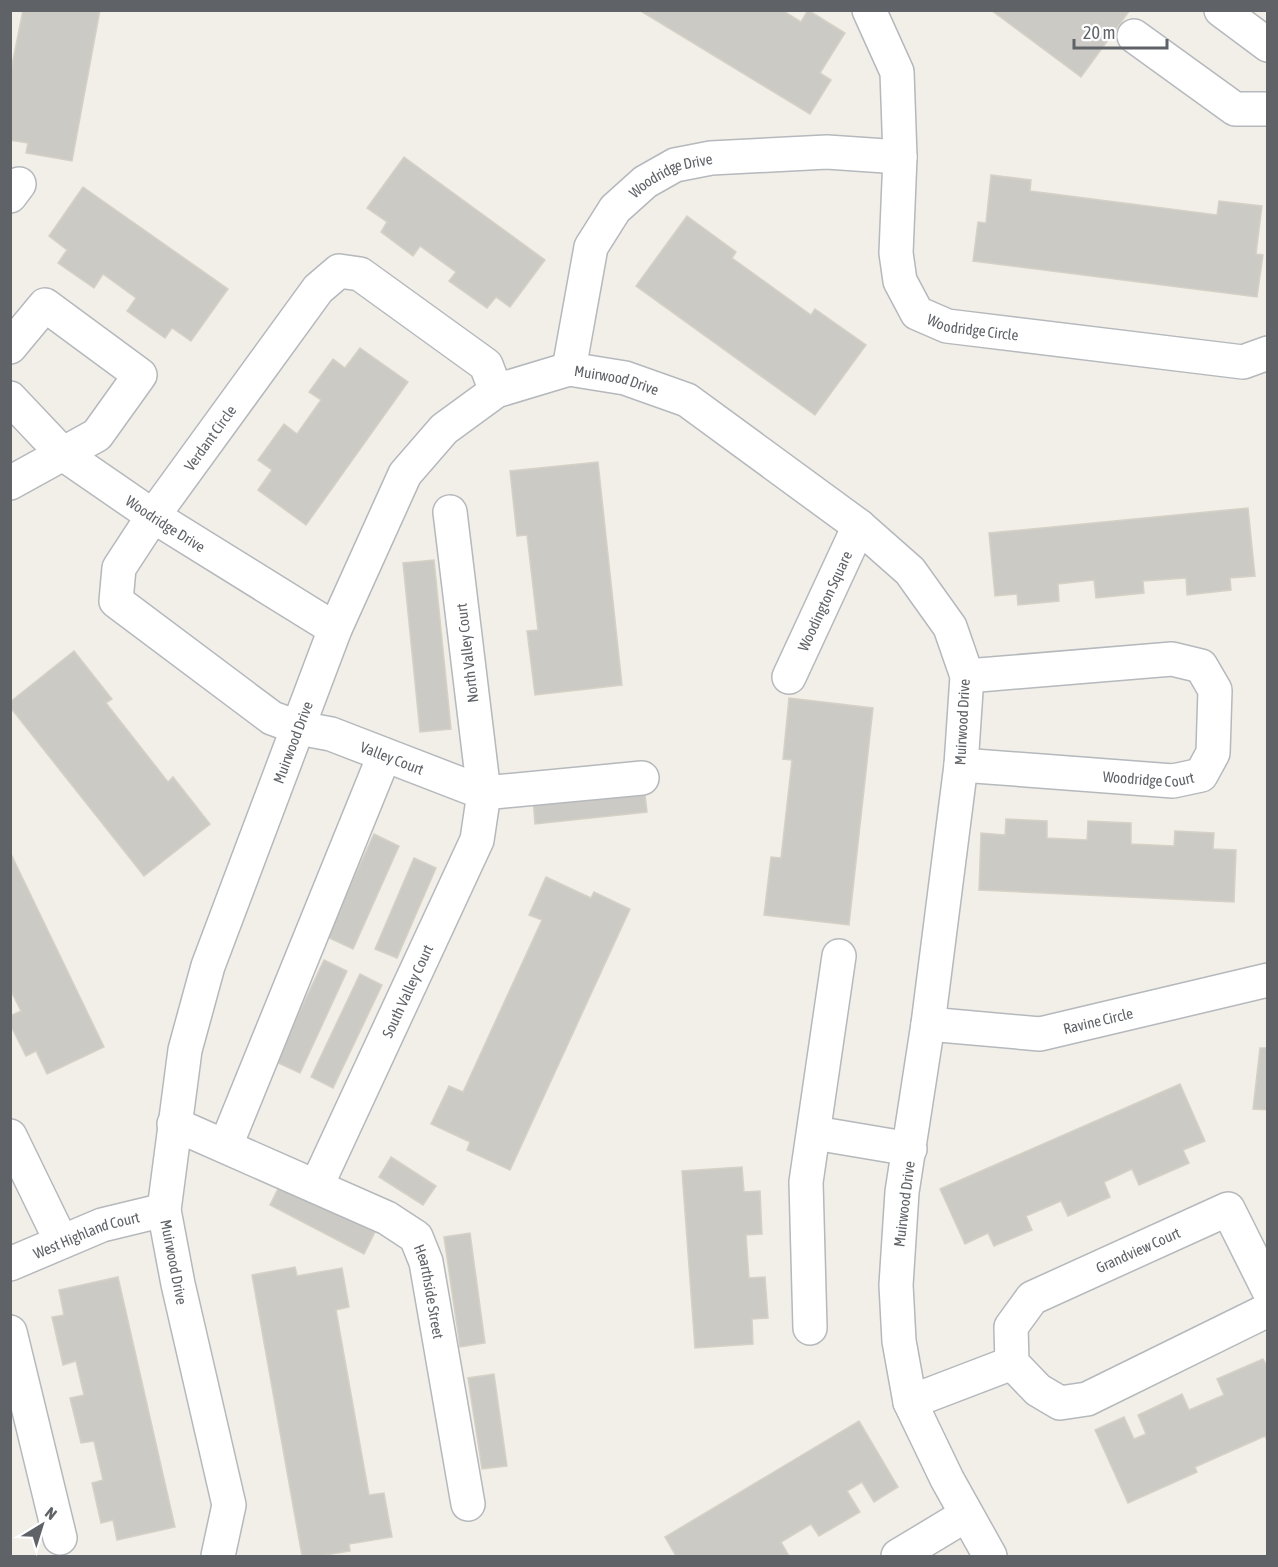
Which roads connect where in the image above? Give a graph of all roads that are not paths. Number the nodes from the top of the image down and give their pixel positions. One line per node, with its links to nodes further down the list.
1 (869, 10): 6 (street, Woodridge Circle)
2 (1221, 10): 4 (street)
3 (1134, 36): 5 (street)
4 (1268, 45)
5 (1268, 109)
6 (900, 157): 8 (street, Woodridge Circle); 9 (street, Woodridge Drive)
7 (10, 347): 12 (street)
8 (1268, 353)
9 (569, 369): 10 (street, Muirwood Drive); 16 (street, Muirwood Drive)
10 (496, 391): 15 (street, Verdant Circle); 17 (street, Muirwood Drive)
11 (10, 398): 12 (street, Woodridge Drive)
12 (63, 454): 13 (street); 15 (street, Woodridge Drive)
13 (10, 483)
14 (450, 512): 24 (street, North Valley Court)
15 (153, 516): 17 (street, Woodridge Drive); 20 (street, Verdant Circle)
16 (859, 526): 18 (street, Muirwood Drive); 19 (street, Woodington Square)
17 (335, 629): 20 (street, Muirwood Drive)
18 (967, 676): 22 (street, Muirwood Drive); 22 (street, Woodridge Court)
19 (789, 677)
20 (299, 728): 21 (street, Valley Court); 28 (street, Muirwood Drive)
21 (384, 756): 24 (street, Valley Court); 31 (street)
22 (961, 765): 27 (street, Muirwood Drive)
23 (642, 778): 24 (street)
24 (484, 793): 33 (street, South Valley Court)
25 (839, 956): 29 (street)
26 (1268, 980): 27 (street, Ravine Circle)
27 (928, 1024): 32 (street, Muirwood Drive)
28 (174, 1124): 31 (street, Hearthside Street); 34 (street, Muirwood Drive)
29 (815, 1133): 32 (street); 39 (street)
30 (10, 1136): 35 (street)
31 (226, 1145): 33 (street, Hearthside Street)
32 (910, 1149): 42 (street, Muirwood Drive)
33 (317, 1185): 43 (street, Hearthside Street)
34 (165, 1210): 35 (street, West Highland Court); 46 (street, Muirwood Drive)
35 (62, 1240): 36 (street, West Highland Court)
36 (10, 1264)
37 (1268, 1289): 41 (street, Grandview Court)
38 (1268, 1310): 41 (street)
39 (810, 1328)
40 (10, 1332): 45 (street)
41 (1012, 1363): 42 (street)
42 (910, 1402): 44 (street, Muirwood Drive)
43 (468, 1504)
44 (966, 1515): 47 (street); 48 (street, Muirwood Drive)
45 (60, 1538)
46 (219, 1557)
47 (898, 1557)
48 (990, 1557)

